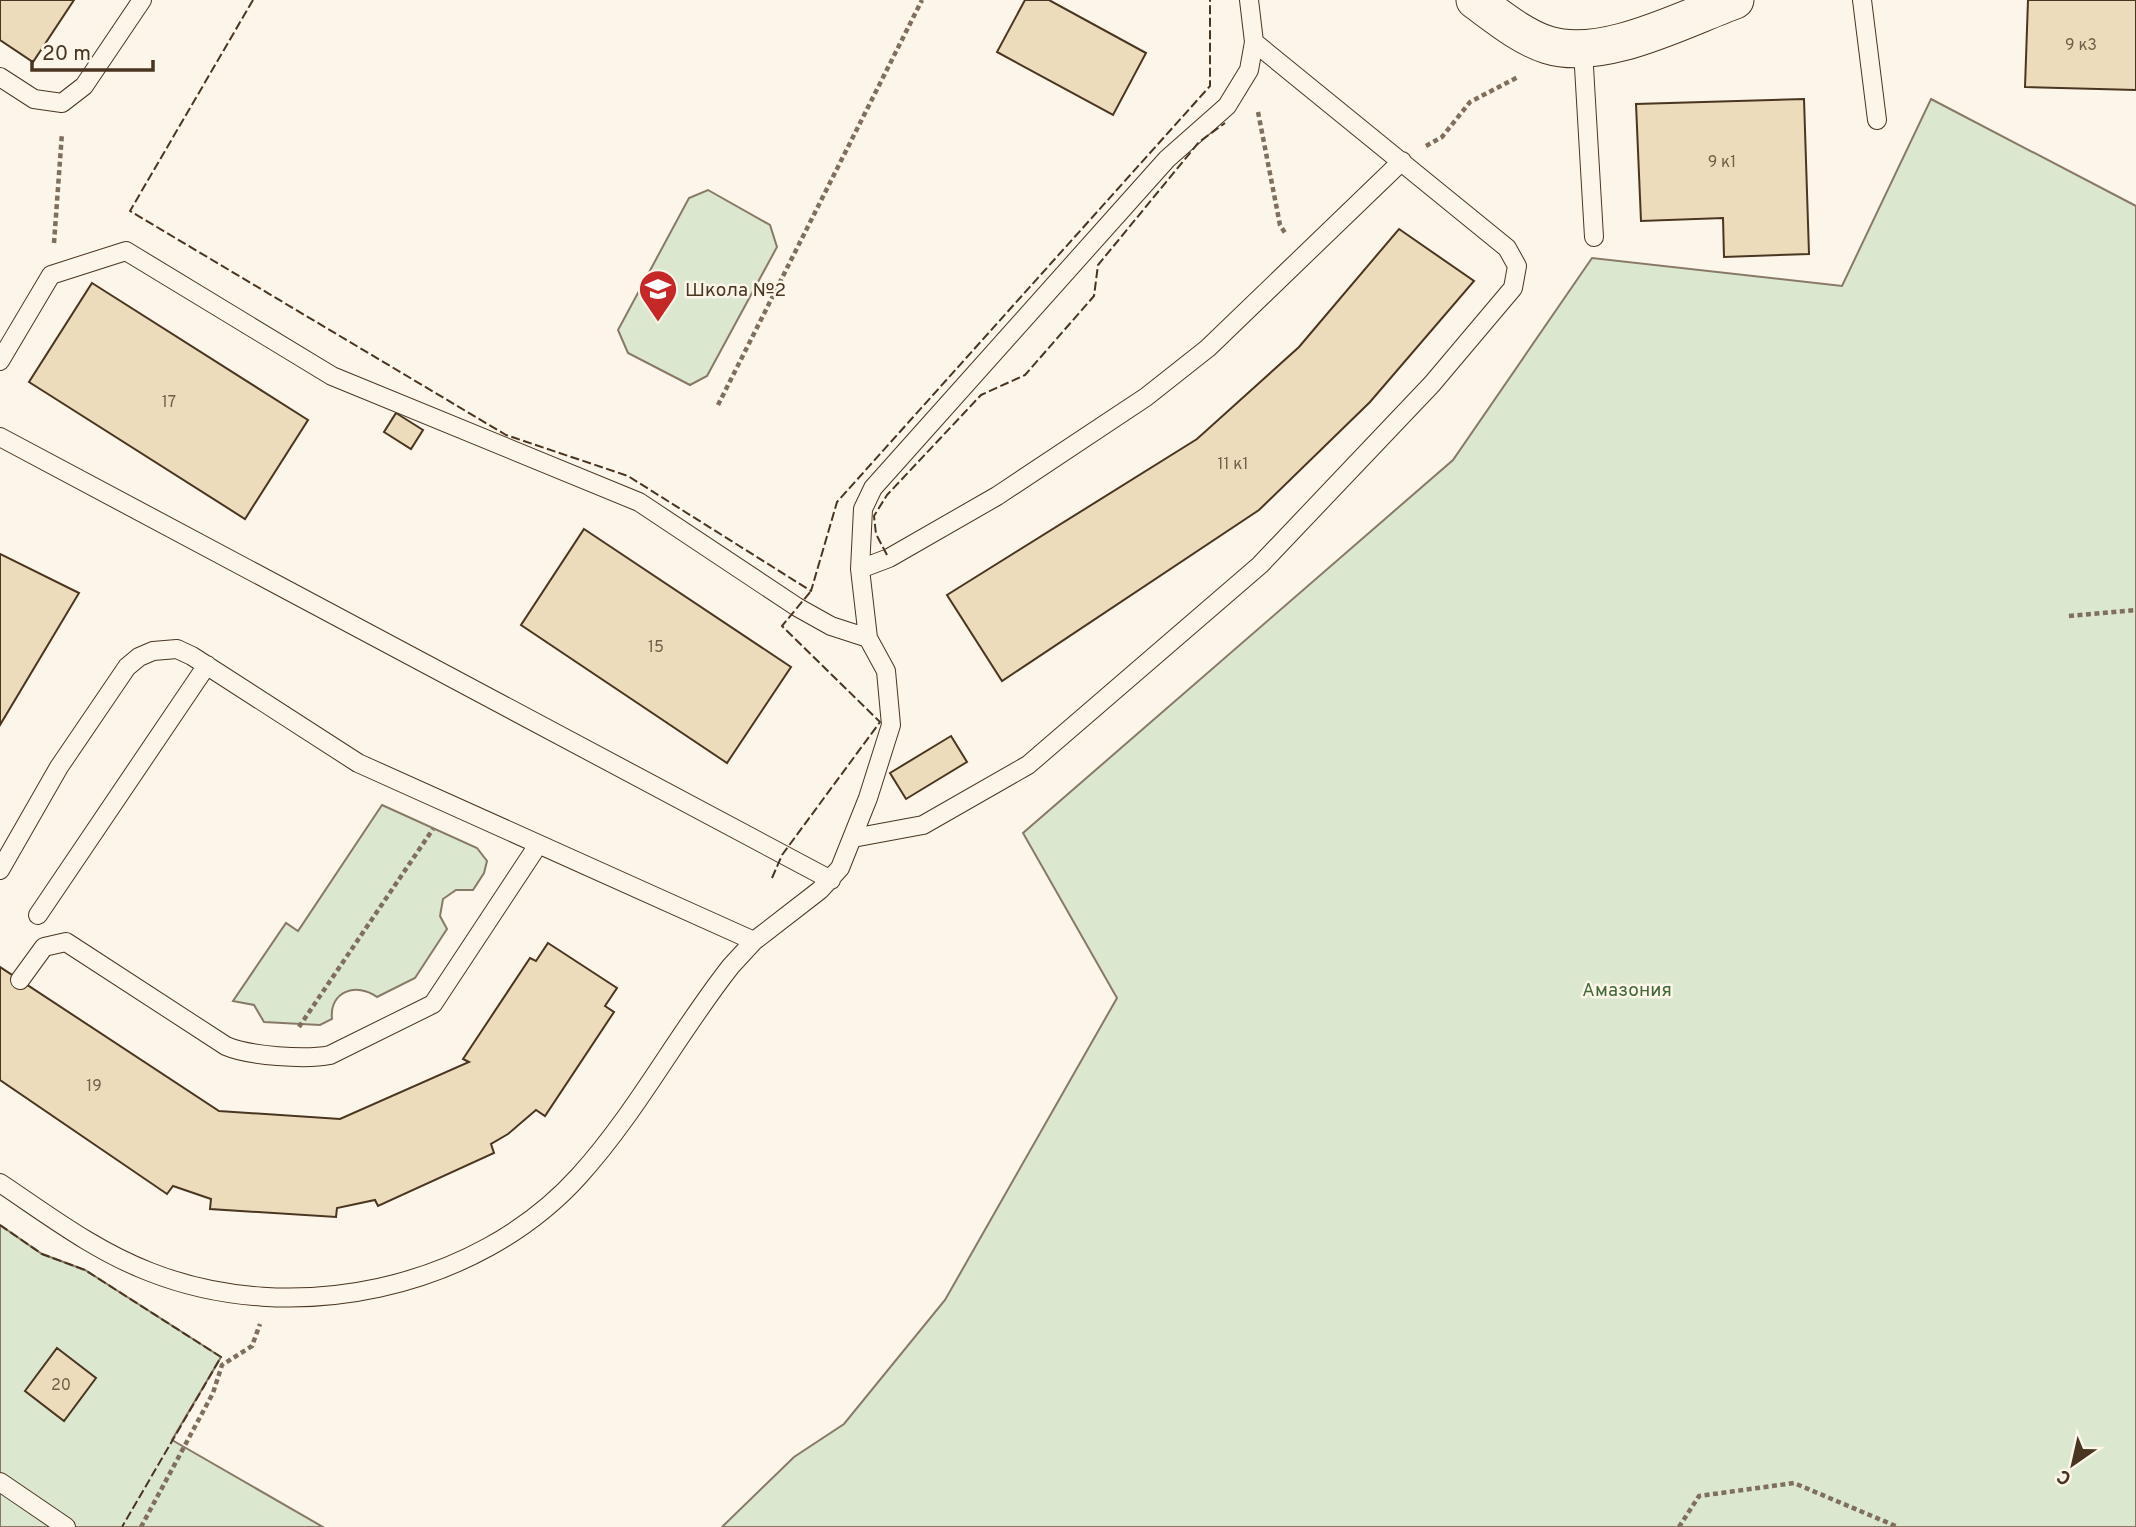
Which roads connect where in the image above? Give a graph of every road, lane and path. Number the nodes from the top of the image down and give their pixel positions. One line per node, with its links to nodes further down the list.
1 (142, 0): 11 (lane)
2 (922, 0): 20 (path)
3 (1475, 0): 8 (street)
4 (1735, 0): 8 (street)
5 (1862, 0): 12 (lane)
6 (1245, 2): 7 (lane)
7 (1254, 42): 9 (lane); 15 (lane)
8 (1583, 50): 17 (lane)
9 (1249, 70): 16 (path); 22 (lane)
10 (1522, 75): 13 (path)
11 (0, 77)
12 (1877, 120)
13 (1441, 137)
14 (62, 155): 18 (path)
15 (1402, 161): 22 (lane); 28 (lane)
16 (1280, 225)
17 (1594, 237)
18 (51, 275): 19 (lane); 25 (lane)
19 (0, 361)
20 (718, 405)
21 (0, 437): 31 (lane)
22 (860, 569): 25 (lane)
23 (2136, 610): 24 (path)
24 (2069, 616)
25 (868, 638): 28 (lane)
26 (206, 665): 27 (lane); 30 (lane); 32 (lane)
27 (449, 805): 29 (lane); 35 (path)
28 (853, 838): 31 (lane)
29 (538, 845): 33 (lane); 35 (lane)
30 (0, 870)
31 (831, 880): 33 (lane)
32 (38, 915)
33 (754, 942): 37 (lane)
34 (20, 980): 35 (lane)
35 (281, 1054)
36 (0, 1183): 37 (lane)
37 (271, 1296): 40 (path)
38 (0, 1482): 39 (lane)
39 (66, 1527)
40 (141, 1527)
41 (1679, 1527): 42 (path)
42 (1898, 1527)

